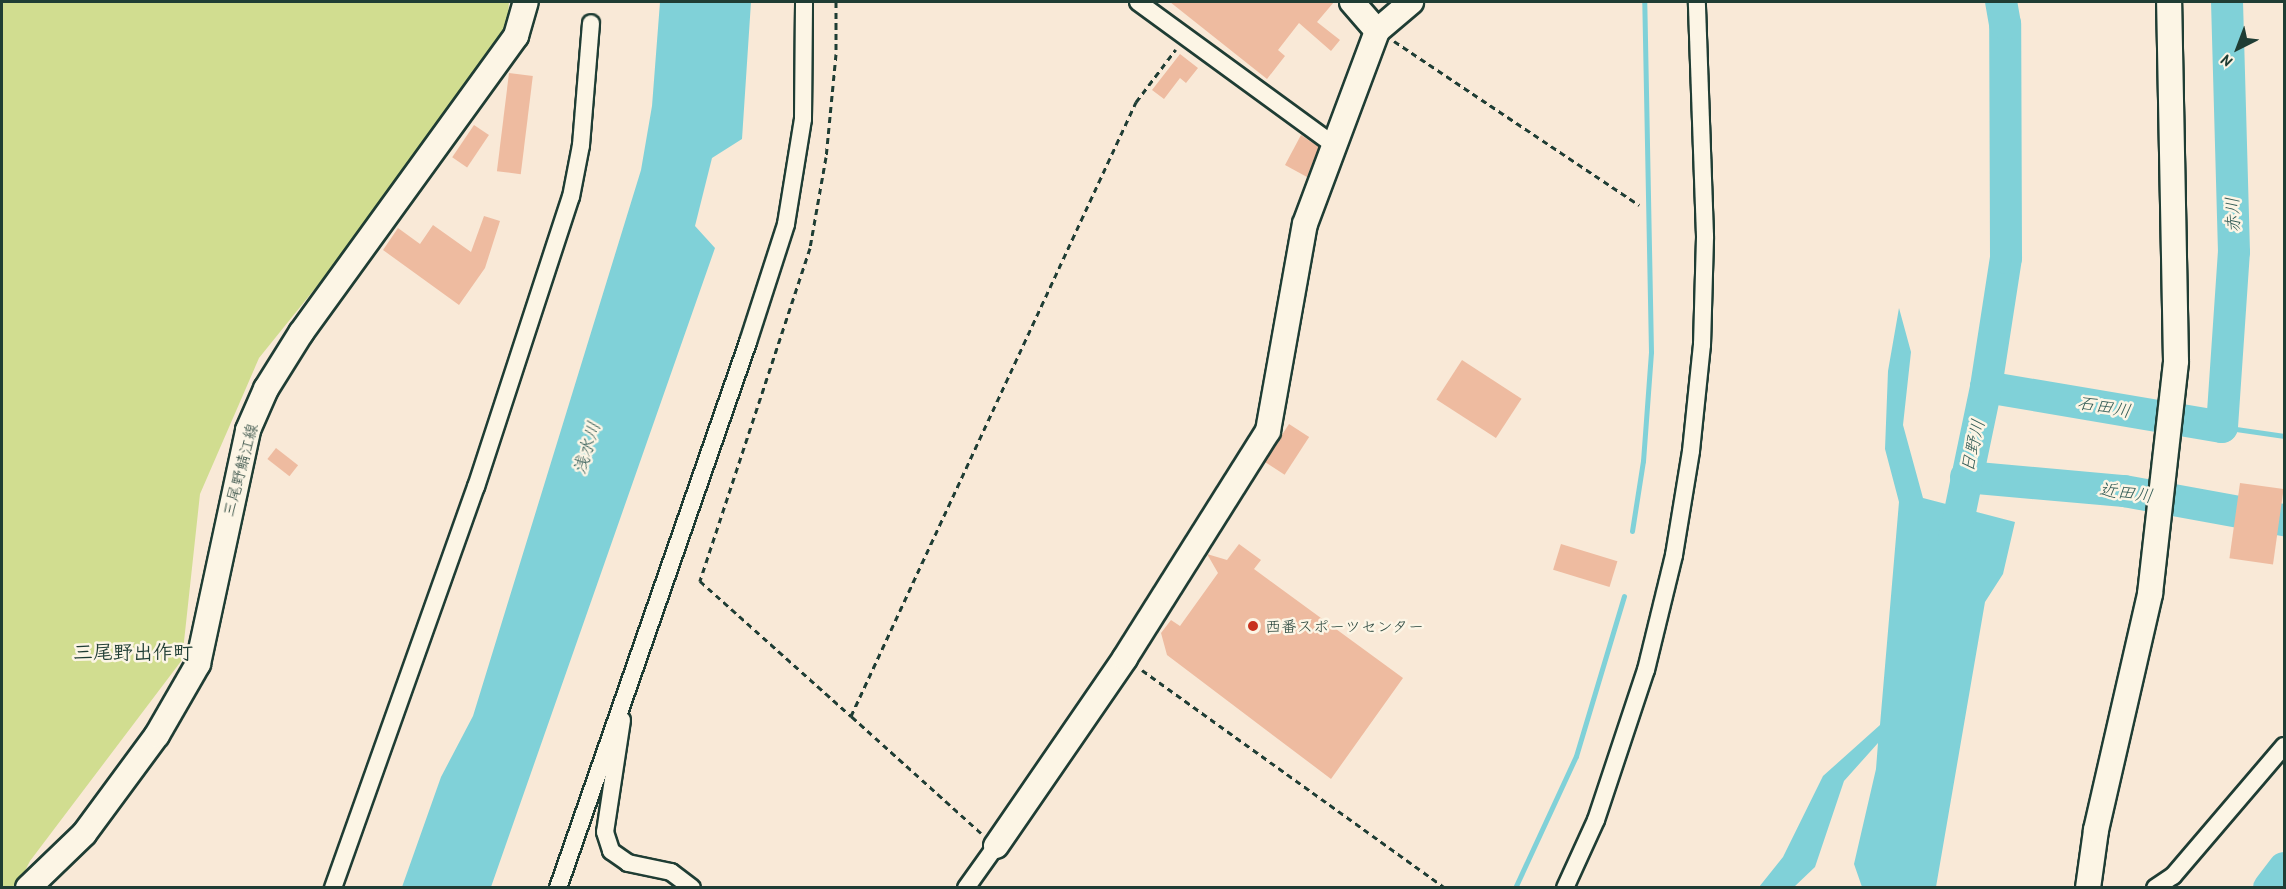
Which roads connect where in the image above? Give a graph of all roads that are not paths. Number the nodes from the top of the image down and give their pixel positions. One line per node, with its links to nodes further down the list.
1 (526, 2): 15 (street, 三尾野鯖江線)
2 (804, 2): 11 (street)
3 (1138, 2): 10 (street)
4 (1352, 2): 9 (street)
5 (1411, 2): 9 (street)
6 (1697, 2): 20 (street)
7 (2169, 2): 13 (street)
8 (591, 23): 16 (street)
9 (1377, 31): 10 (street)
10 (1334, 145): 14 (street)
11 (622, 704): 17 (street); 18 (street)
12 (2284, 746): 23 (street)
13 (2096, 830): 21 (street); 22 (street)
14 (996, 846): 19 (street)
15 (28, 888)
16 (333, 888)
17 (558, 888)
18 (692, 888)
19 (966, 888)
20 (1565, 888)
21 (2077, 888)
22 (2088, 888)
23 (2155, 888)

